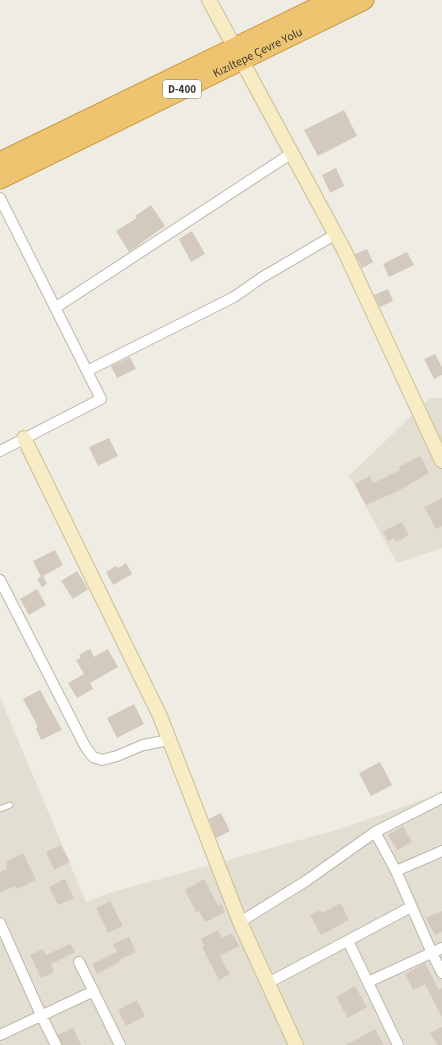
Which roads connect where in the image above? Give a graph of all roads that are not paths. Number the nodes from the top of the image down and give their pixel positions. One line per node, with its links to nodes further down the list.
1 (209, 0): 4 (street)
2 (332, 0): 4 (highway, Kızıltepe Çevre Yolu / D-400)
3 (364, 0): 4 (highway, Kızıltepe Çevre Yolu / D-400)
4 (238, 54): 5 (street); 6 (highway, Kızıltepe Çevre Yolu / D-400); 7 (highway, Kızıltepe Çevre Yolu / D-400)
5 (292, 153): 9 (street); 10 (street)
6 (0, 162)
7 (0, 179)
8 (0, 198): 10 (street)
9 (336, 234): 11 (street); 14 (street)
10 (55, 308): 11 (street)
11 (87, 372): 12 (street)
12 (24, 438): 13 (street); 16 (street)
13 (0, 451)
14 (442, 461)
15 (0, 580): 16 (street)
16 (169, 740): 24 (street)
17 (442, 798): 20 (street)
18 (10, 805): 19 (lane)
19 (0, 810)
20 (375, 832): 22 (street); 24 (street)
21 (442, 851): 22 (street)
22 (396, 871): 23 (street)
23 (411, 908): 26 (street); 28 (street)
24 (240, 922): 32 (street)
25 (0, 923): 34 (street)
26 (348, 941): 31 (street); 32 (street)
27 (442, 948): 28 (street)
28 (432, 953): 30 (street); 31 (street)
29 (79, 962): 33 (street)
30 (442, 973)
31 (368, 982): 39 (street)
32 (268, 983): 38 (street)
33 (94, 991): 34 (street); 37 (street)
34 (41, 1015): 35 (street); 36 (street)
35 (0, 1035)
36 (56, 1045)
37 (120, 1045)
38 (296, 1045)
39 (398, 1045)

